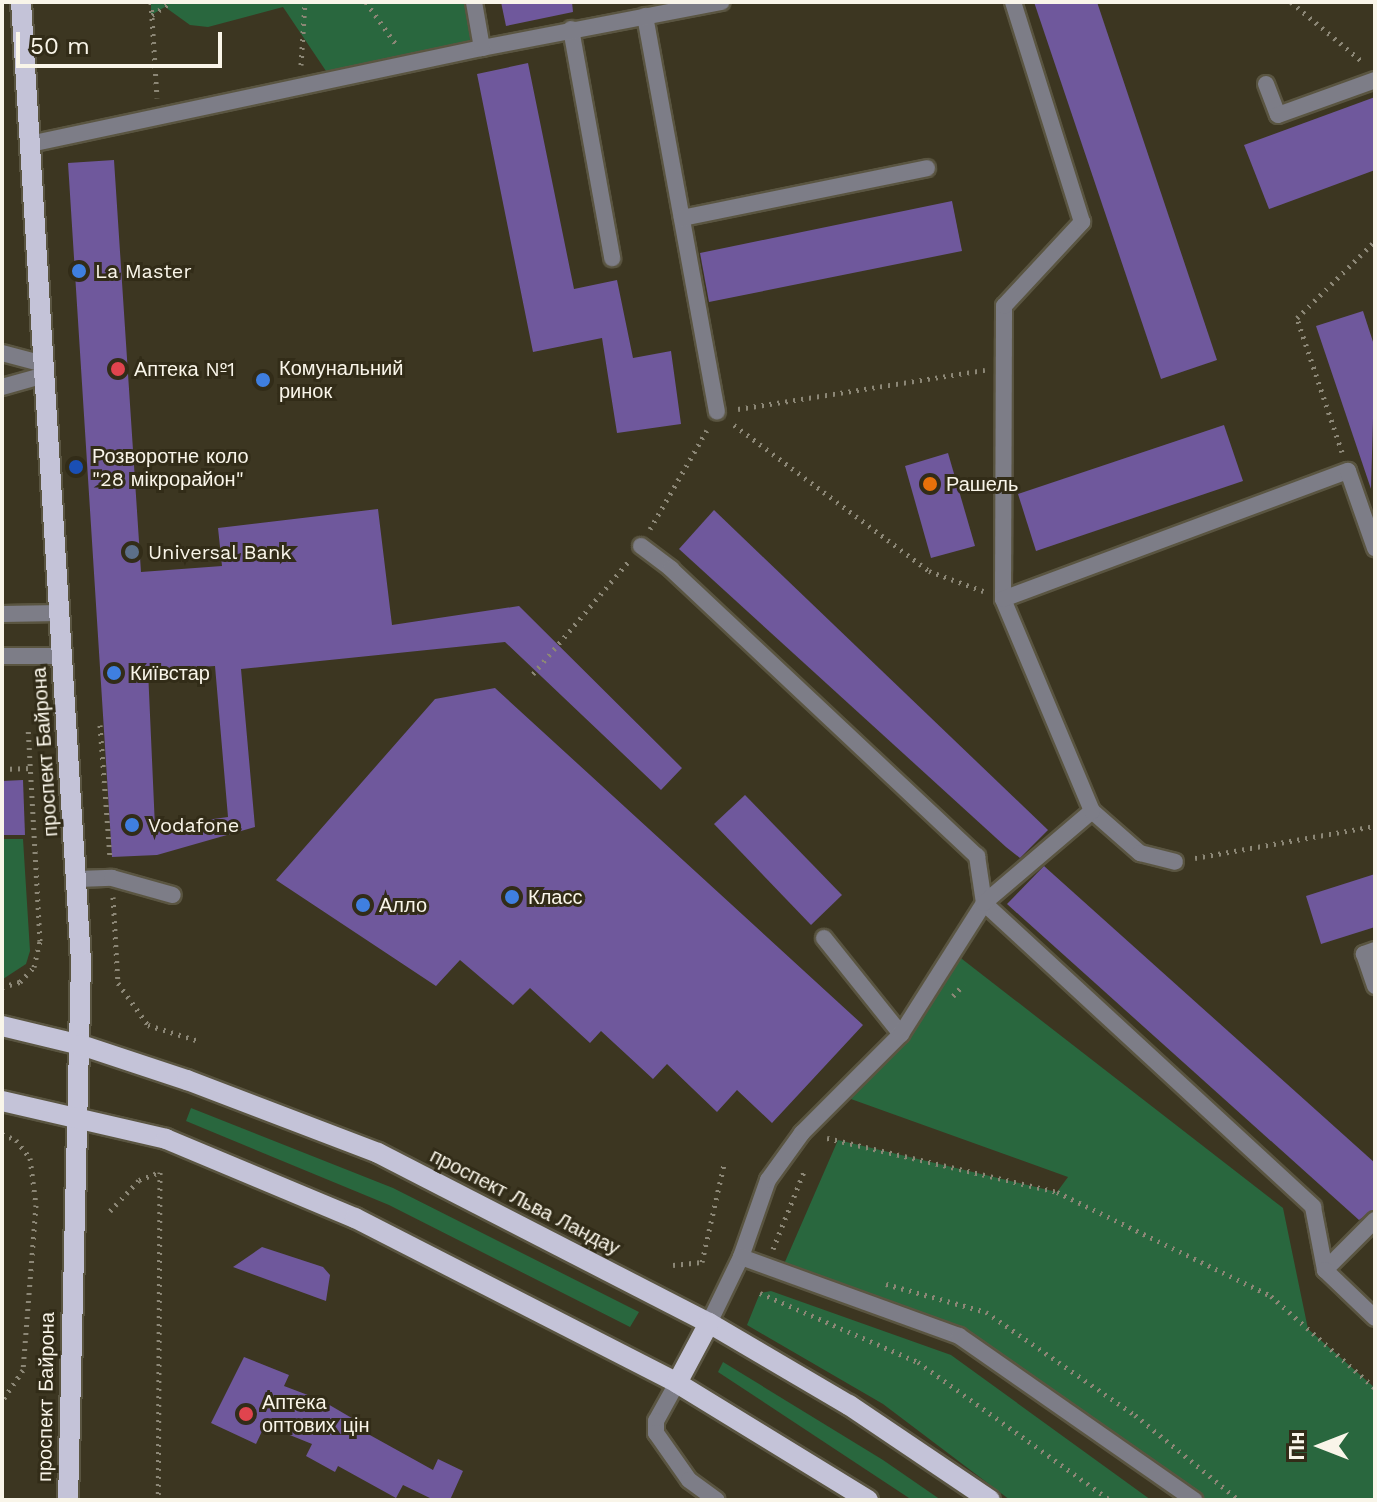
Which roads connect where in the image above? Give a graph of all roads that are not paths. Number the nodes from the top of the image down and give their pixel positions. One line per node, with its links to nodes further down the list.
1 (21, 2): 10 (main road, проспект Байрона)
2 (474, 2): 7 (street)
3 (722, 2): 5 (street)
4 (1013, 2): 20 (street)
5 (645, 16): 6 (street); 12 (street)
6 (571, 29): 7 (street); 13 (street)
7 (482, 48): 10 (street)
8 (1375, 80): 9 (street)
9 (1266, 84)
10 (30, 144): 15 (main road, проспект Байрона)
11 (927, 168): 12 (street)
12 (682, 218): 17 (street)
13 (612, 258)
14 (2, 353): 15 (street)
15 (44, 369): 16 (street); 21 (main road, проспект Байрона)
16 (2, 387)
17 (717, 412)
18 (641, 546): 29 (street)
19 (1375, 548): 20 (street)
20 (1003, 599): 25 (street)
21 (60, 613): 22 (street); 24 (main road, проспект Байрона)
22 (2, 614)
23 (2, 656): 24 (street)
24 (62, 656): 27 (main road, проспект Байрона)
25 (1092, 811): 26 (street); 29 (street)
26 (1175, 862)
27 (78, 879): 28 (street); 35 (main road, проспект Байрона)
28 (173, 895)
29 (984, 903): 34 (street); 40 (street)
30 (824, 938): 34 (street)
31 (1375, 950): 32 (street)
32 (1375, 986)
33 (2, 1026): 35 (main road, проспект Льва Ландау)
34 (901, 1034): 39 (street)
35 (81, 1045): 37 (main road, проспект Байрона); 42 (main road, проспект Льва Ландау)
36 (2, 1101): 37 (main road)
37 (77, 1119): 43 (main road); 44 (main road, проспект Байрона)
38 (1375, 1220): 40 (street)
39 (741, 1257): 42 (street); 48 (street)
40 (1325, 1270): 41 (street)
41 (1375, 1318)
42 (709, 1323): 43 (main road); 47 (main road, проспект Льва Ландау)
43 (677, 1383): 45 (street); 46 (main road)
44 (68, 1500)
45 (717, 1500)
46 (868, 1500)
47 (990, 1500)
48 (1194, 1500)

